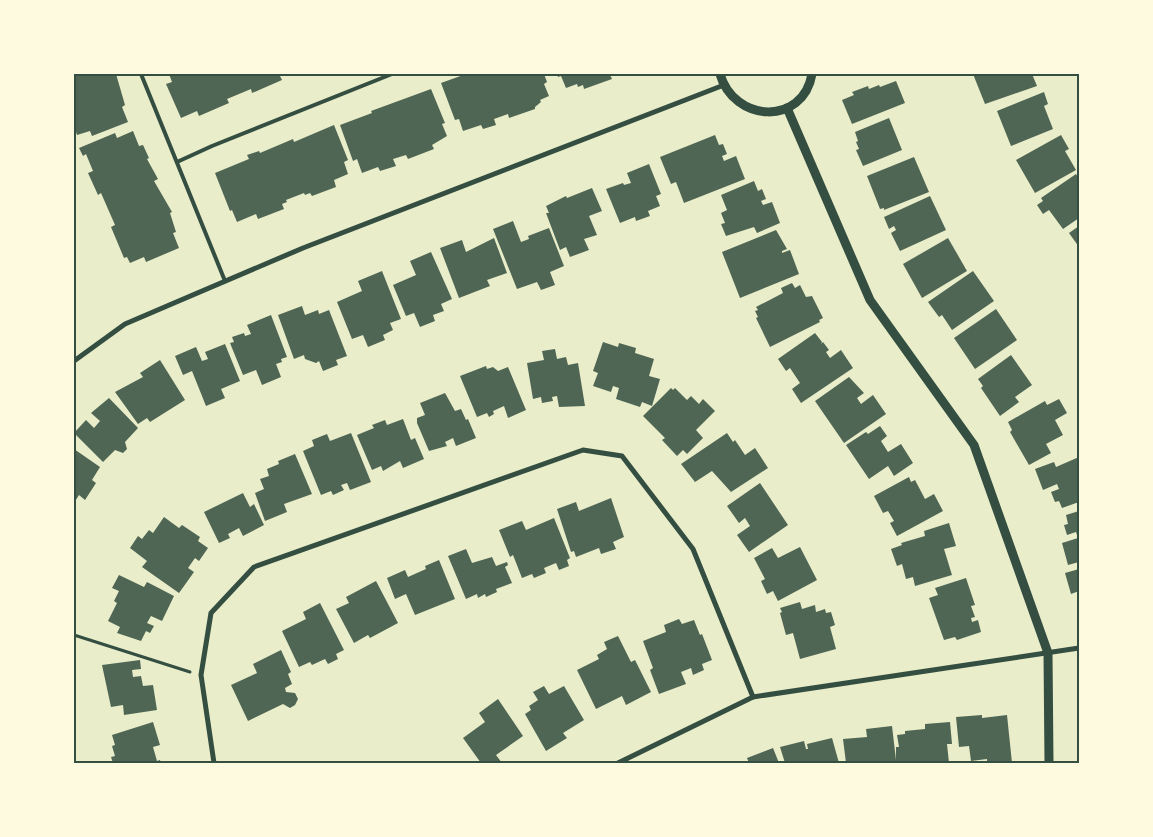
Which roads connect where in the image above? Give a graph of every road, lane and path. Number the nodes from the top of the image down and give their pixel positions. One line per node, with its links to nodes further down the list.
1 (141, 74): 7 (lane)
2 (392, 74): 7 (lane)
3 (720, 74): 5 (street)
4 (812, 74): 6 (street)
5 (724, 85): 6 (street); 8 (street)
6 (787, 108): 12 (street)
7 (177, 162): 8 (lane)
8 (225, 281): 9 (street)
9 (74, 360)
10 (74, 635): 13 (path)
11 (1079, 648): 12 (street)
12 (1048, 653): 14 (street); 17 (street)
13 (201, 675): 14 (street); 15 (street)
14 (753, 697): 16 (street)
15 (214, 763)
16 (618, 763)
17 (1050, 763)

